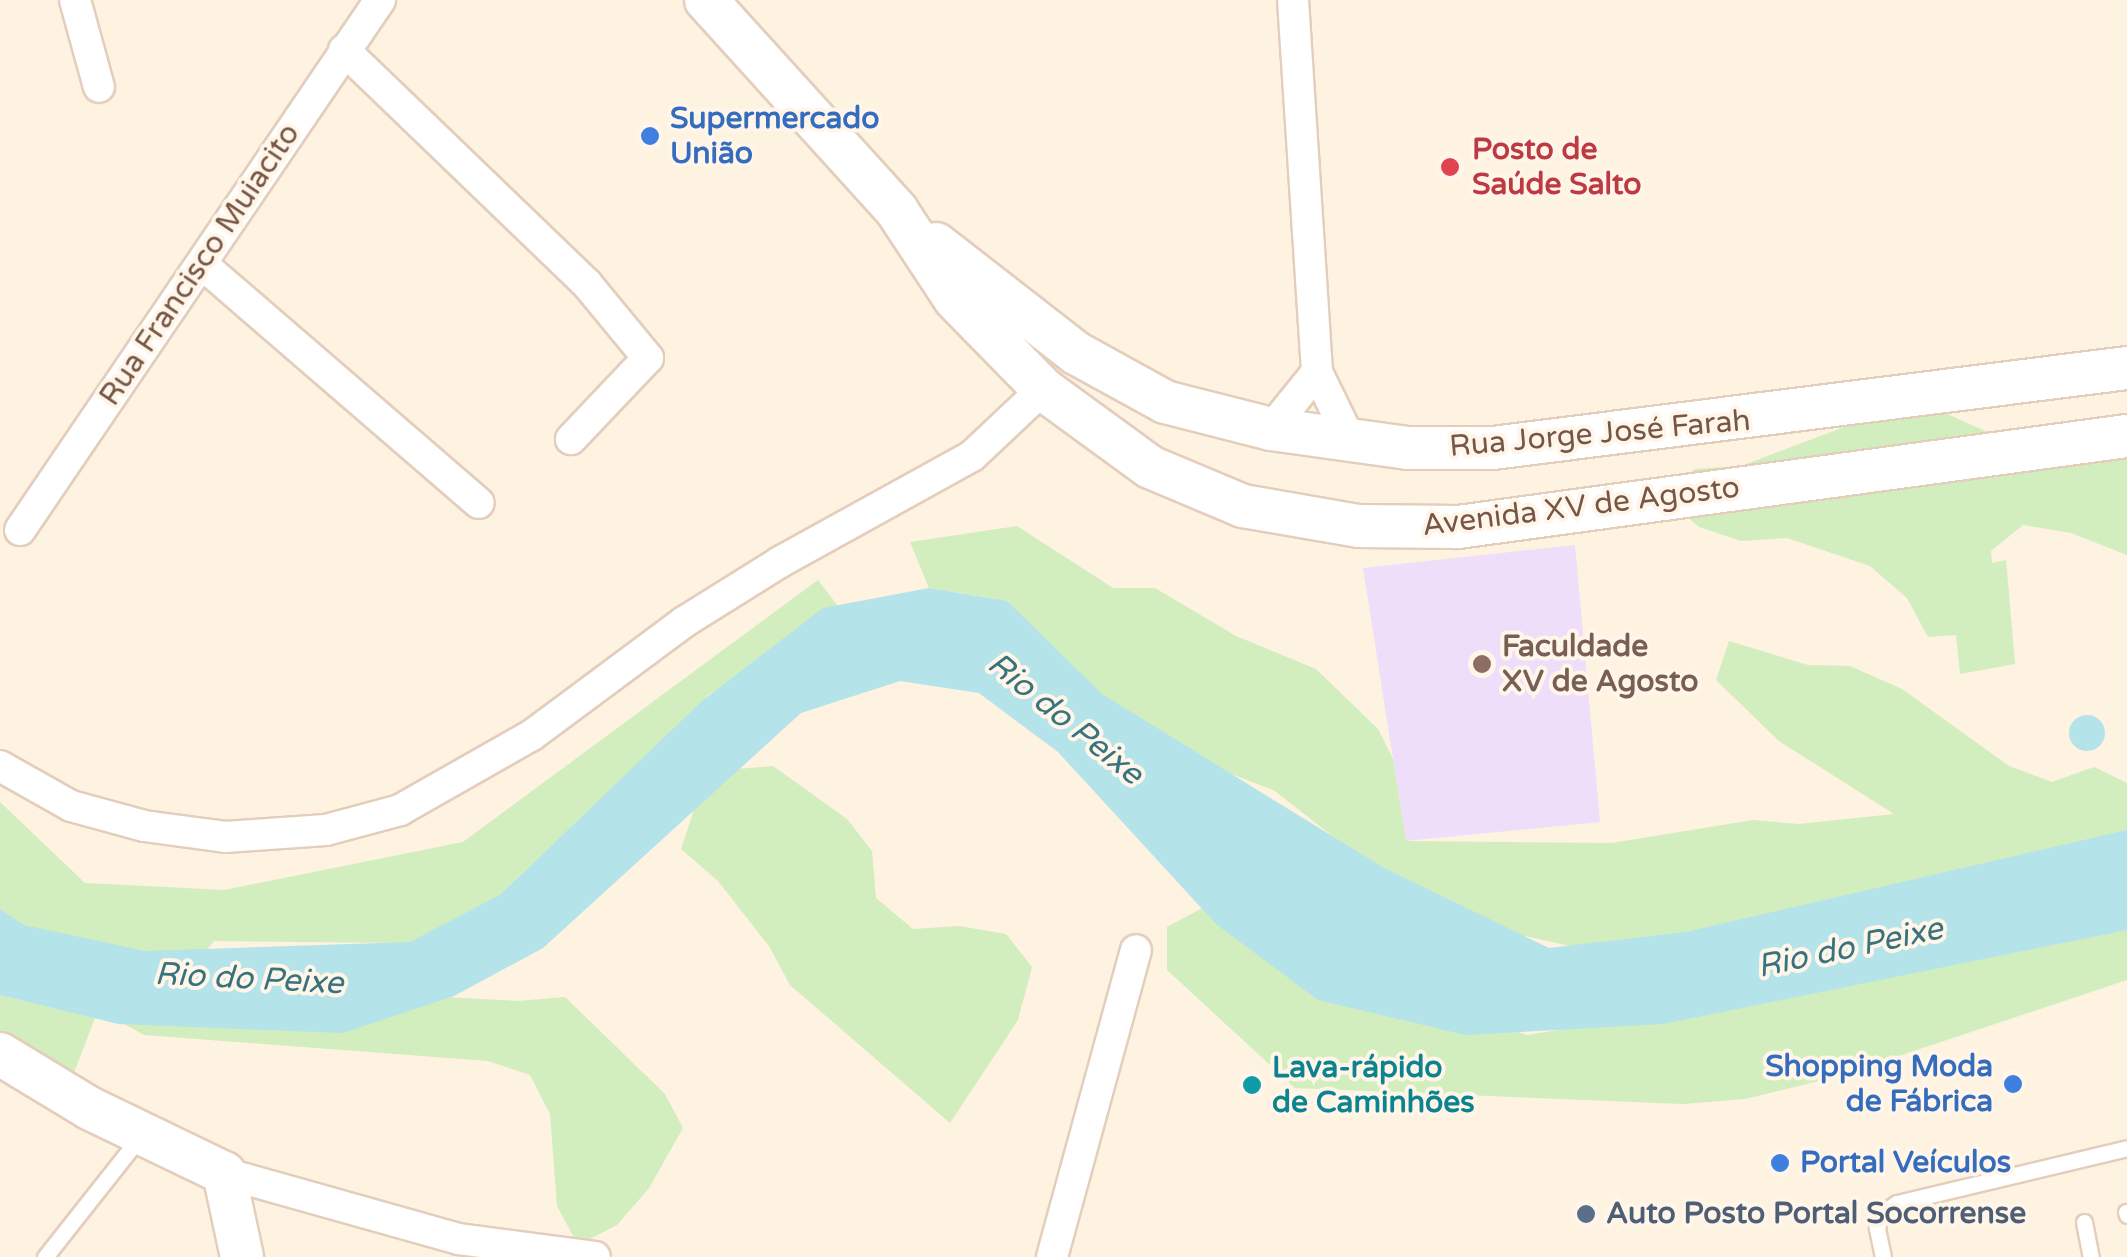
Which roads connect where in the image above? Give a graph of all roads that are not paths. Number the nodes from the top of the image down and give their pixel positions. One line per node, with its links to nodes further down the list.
1 (75, 0): 6 (street)
2 (380, 0): 5 (street, Rua Francisco Muiacito)
3 (706, 0): 7 (street, Avenida XV de Agosto)
4 (1293, 0): 11 (street)
5 (344, 50): 8 (street, Rua Francisco Muiacito); 15 (street)
6 (99, 88)
7 (897, 211): 9 (street, Rua Jorge José Farah); 12 (street, Avenida XV de Agosto)
8 (203, 265): 17 (street); 18 (street, Rua Francisco Muiacito)
9 (1076, 353): 12 (street); 13 (street, Rua Jorge José Farah)
10 (2127, 368): 16 (street, Rua Jorge José Farah)
11 (1317, 372): 13 (street); 16 (street)
12 (1042, 389): 14 (street, Avenida XV de Agosto); 19 (street)
13 (1271, 429): 16 (street, Rua Jorge José Farah)
14 (2127, 436)
15 (572, 439)
16 (1351, 442)
17 (480, 503)
18 (20, 530)
19 (0, 766)
20 (1136, 950): 29 (street)
21 (4, 1065): 22 (street)
22 (142, 1135): 24 (street); 26 (lane)
23 (2127, 1148): 30 (lane)
24 (224, 1172): 27 (street); 28 (street)
25 (2084, 1222): 31 (lane)
26 (44, 1257)
27 (242, 1257)
28 (595, 1257)
29 (1052, 1257)
30 (1883, 1257)
31 (2091, 1257)

